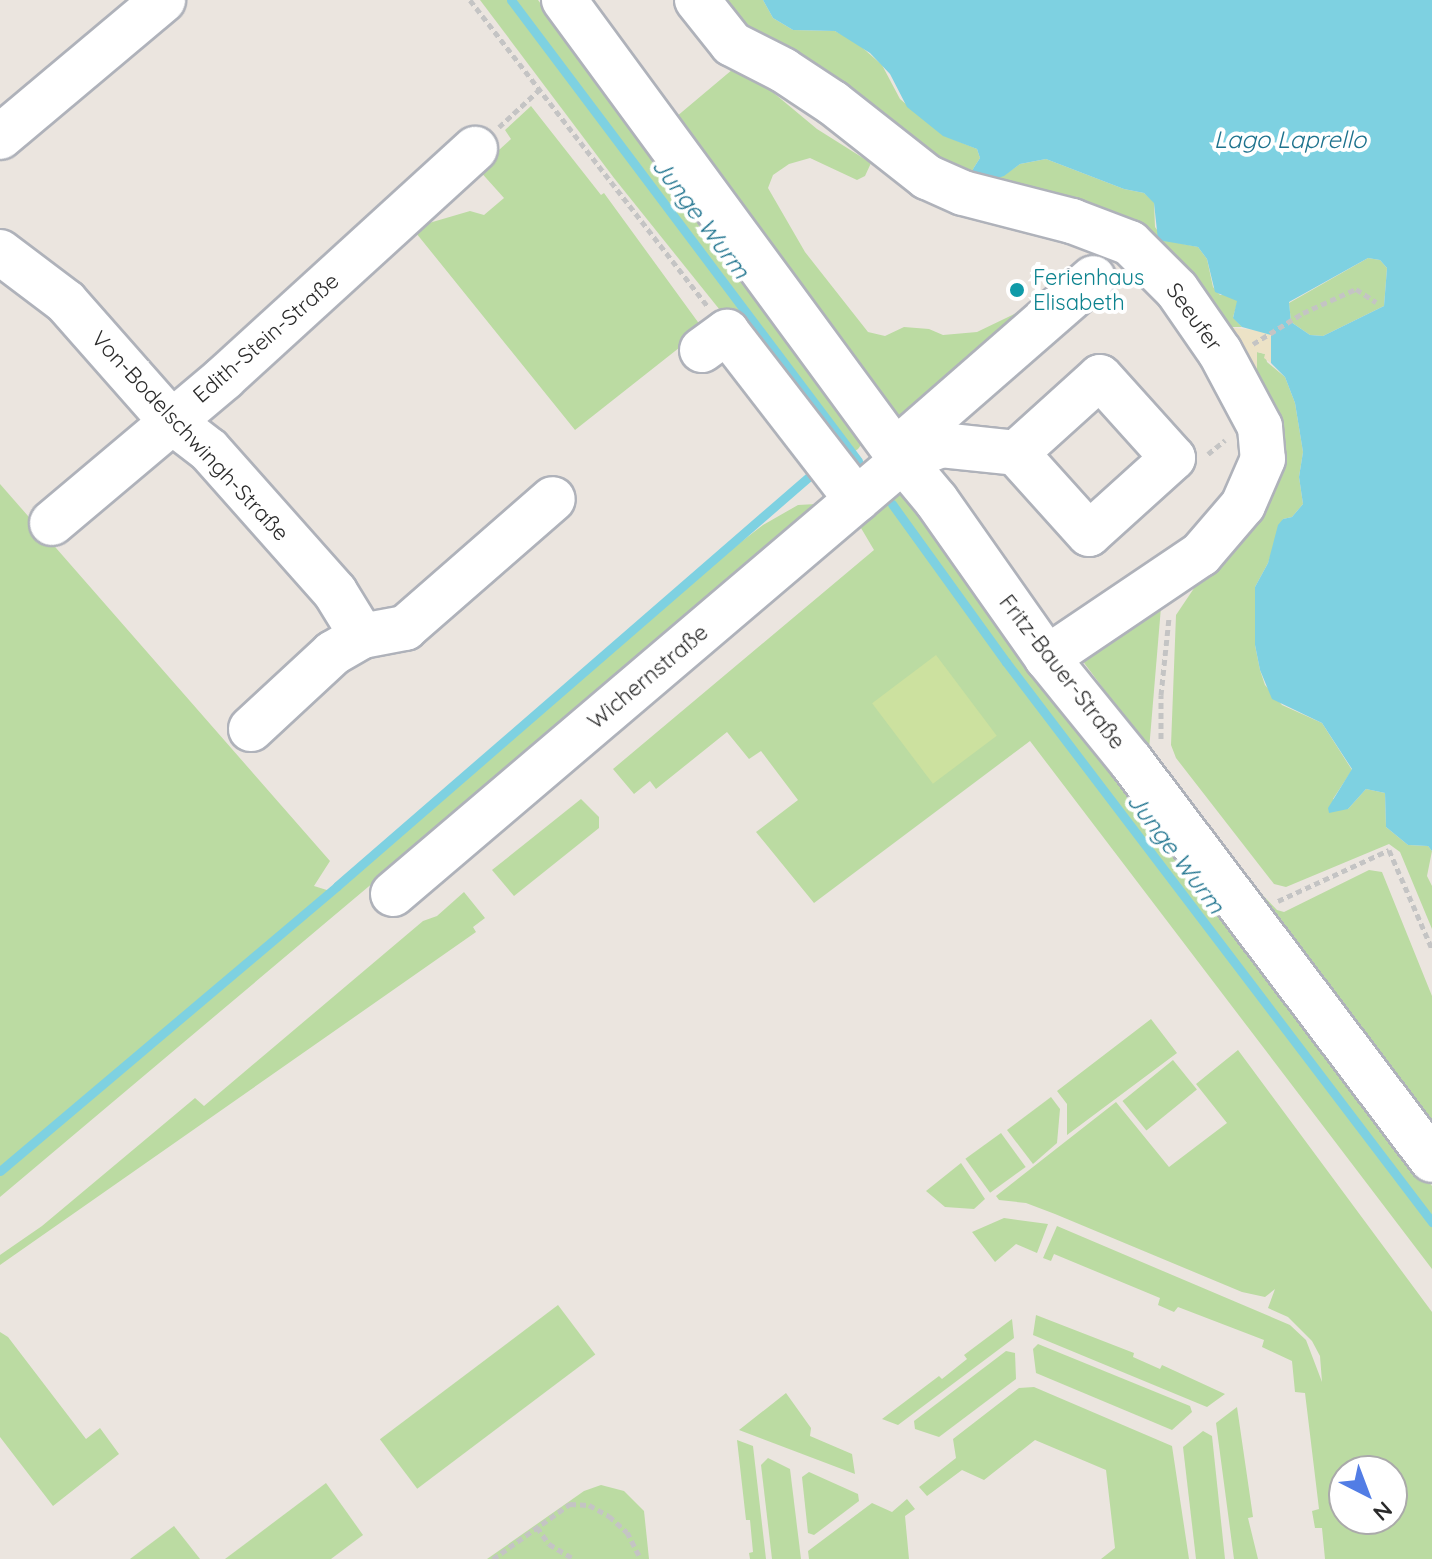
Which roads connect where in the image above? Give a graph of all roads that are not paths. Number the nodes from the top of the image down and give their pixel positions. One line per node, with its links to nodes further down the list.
1 (163, 0): 4 (street)
2 (564, 0): 11 (street, Fritz-Bauer-Straße)
3 (697, 0): 16 (street, Seeufer)
4 (0, 137)
5 (475, 149): 9 (street, Edith-Stein-Straße)
6 (0, 252): 9 (street, Von-Bodelschwingh-Straße)
7 (1093, 278): 11 (street)
8 (714, 341): 13 (street)
9 (170, 420): 14 (street, Edith-Stein-Straße); 15 (street, Von-Bodelschwingh-Straße)
10 (1016, 453): 10 (street); 11 (street)
11 (899, 456): 13 (street, Wichernstraße); 16 (street, Fritz-Bauer-Straße)
12 (553, 499): 15 (street)
13 (857, 500): 18 (street, Wichernstraße)
14 (52, 523)
15 (362, 636): 17 (street)
16 (1047, 658): 19 (street, Fritz-Bauer-Straße)
17 (251, 729)
18 (393, 894)
19 (1432, 1160)

